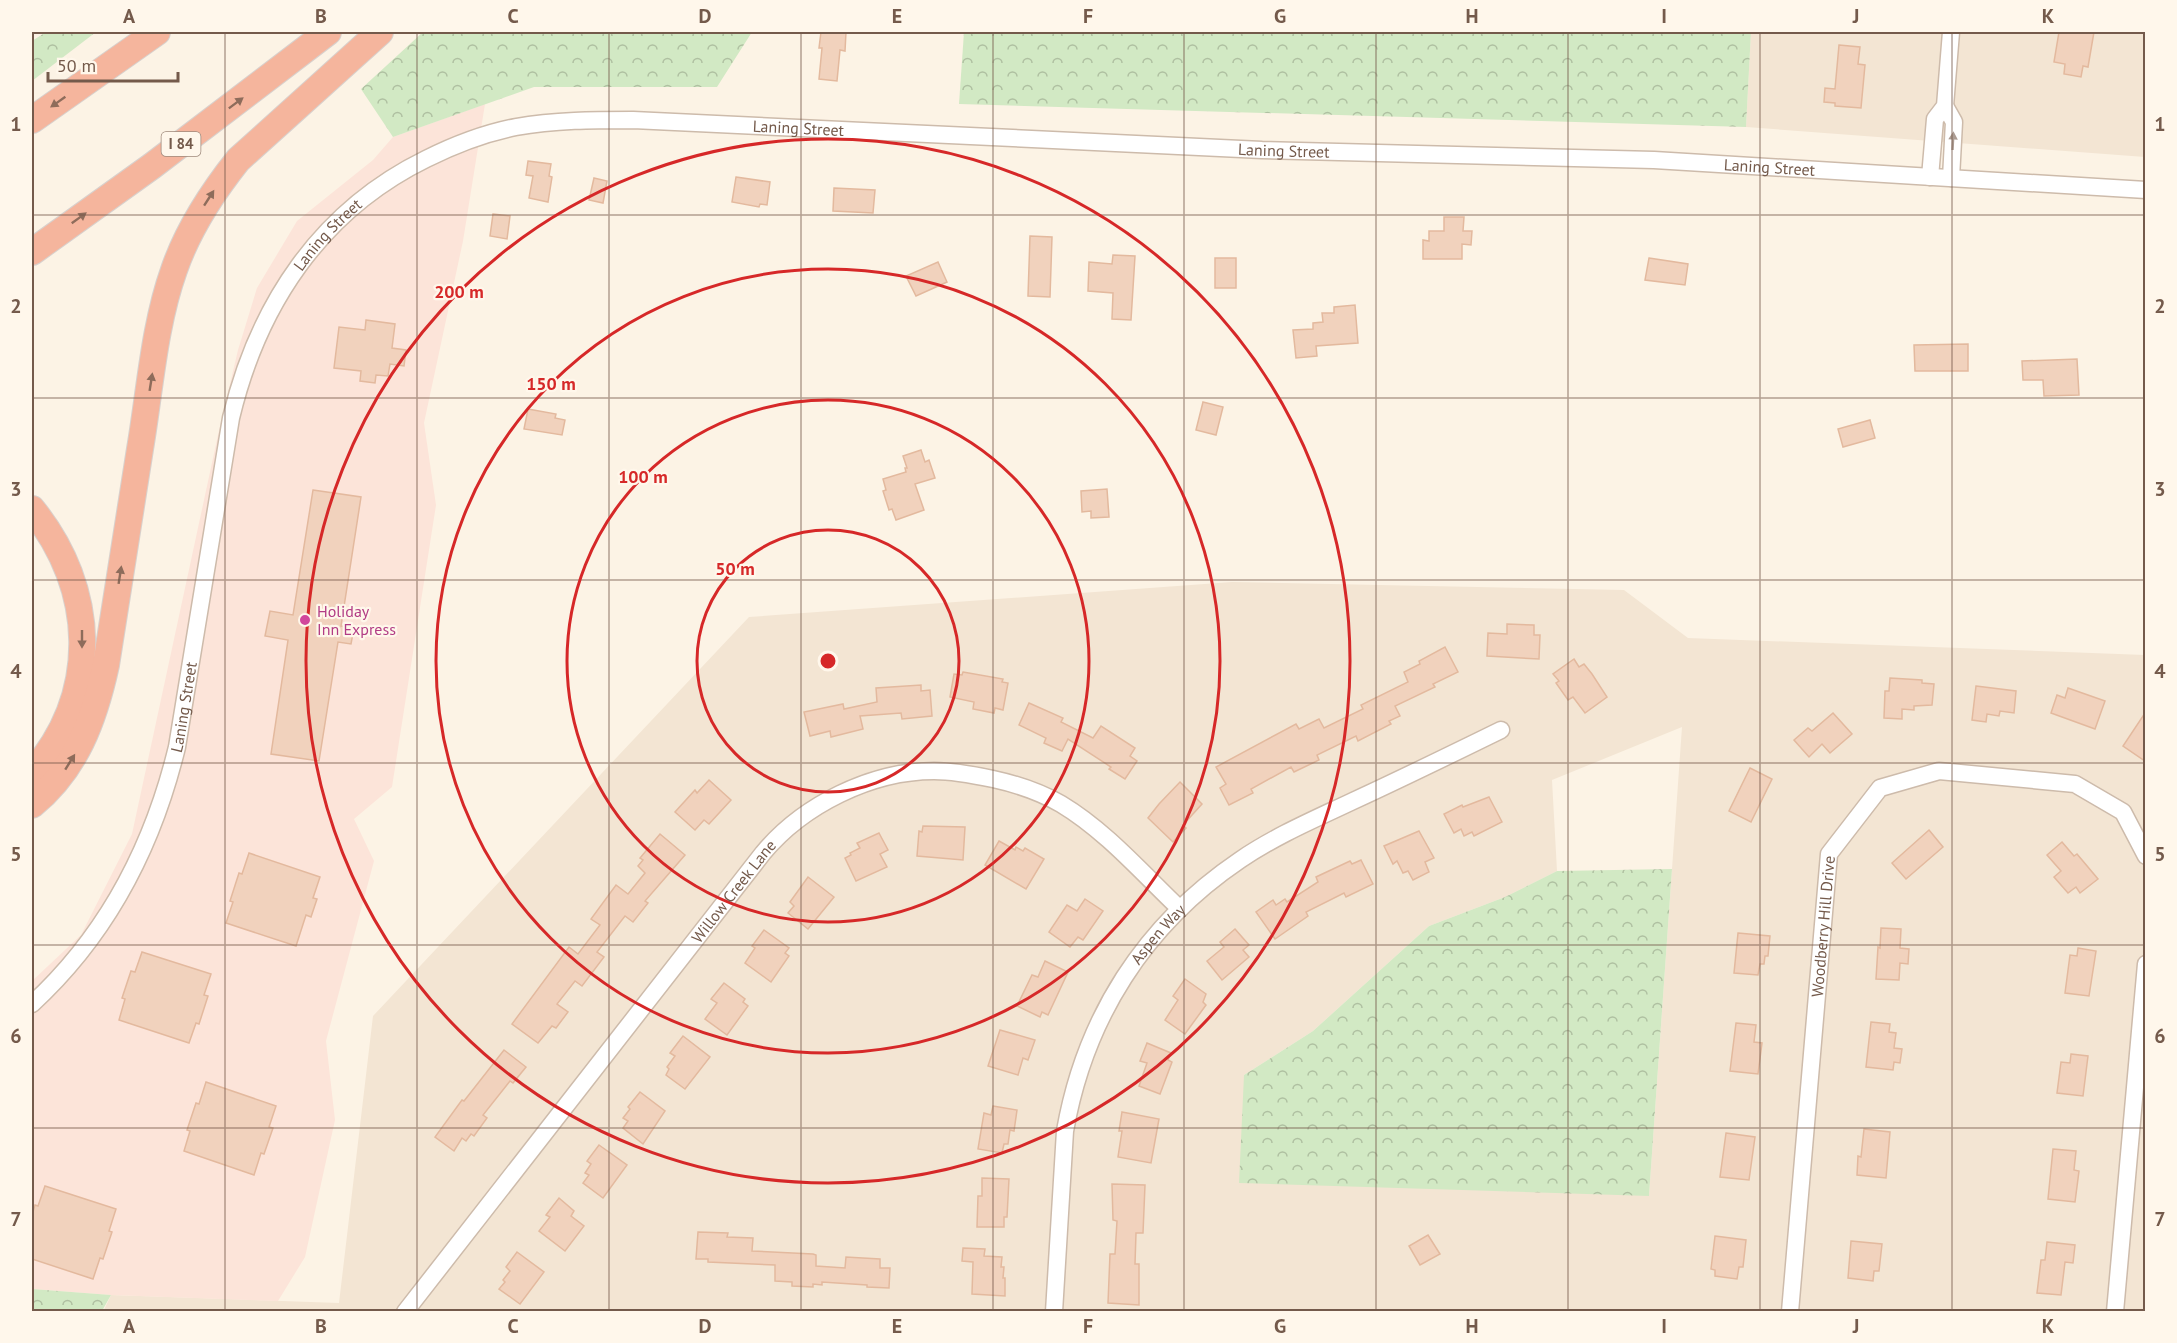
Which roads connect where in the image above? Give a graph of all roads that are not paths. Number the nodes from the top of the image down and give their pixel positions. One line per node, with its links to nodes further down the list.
1 (157, 32): 6 (highway, one-way to 6)
2 (328, 32): 10 (highway, I 84, one-way to 2)
3 (380, 32): 14 (highway, one-way to 3)
4 (1951, 32): 5 (street)
5 (1945, 106): 7 (street); 8 (street, one-way to 5)
6 (32, 120)
7 (1930, 177): 8 (street, Laning Street); 18 (street, Laning Street)
8 (1951, 178): 9 (street, Laning Street)
9 (2145, 190)
10 (32, 252)
11 (32, 509): 13 (highway, one-way to 13)
12 (1501, 730): 16 (street, Aspen Way)
13 (32, 773)
14 (32, 805)
15 (2145, 856): 21 (street, Woodberry Hill Drive)
16 (1180, 909): 19 (street, Willow Creek Lane); 20 (street, Aspen Way)
17 (2145, 964): 22 (street)
18 (32, 1004)
19 (405, 1311)
20 (1054, 1311)
21 (1790, 1311)
22 (2115, 1311)

